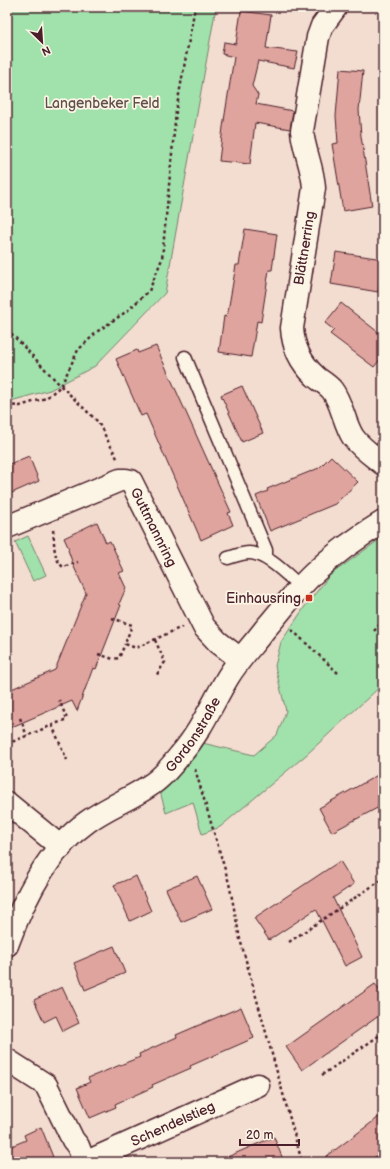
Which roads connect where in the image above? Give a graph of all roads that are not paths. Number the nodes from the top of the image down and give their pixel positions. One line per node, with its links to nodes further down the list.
1 (336, 7): 3 (street, Blättnerring)
2 (185, 357): 7 (lane)
3 (383, 464)
4 (383, 522): 8 (street, Gordonstraße)
5 (7, 527): 9 (street, Guttmannring)
6 (228, 558): 7 (lane)
7 (266, 558): 8 (lane)
8 (301, 587): 9 (street, Gordonstraße)
9 (240, 659): 11 (street, Gordonstraße)
10 (7, 803): 11 (street)
11 (61, 847): 12 (street, Gordonstraße)
12 (7, 945)
13 (7, 1060): 15 (street)
14 (258, 1085): 15 (street, Schendelstieg)
15 (86, 1162)

